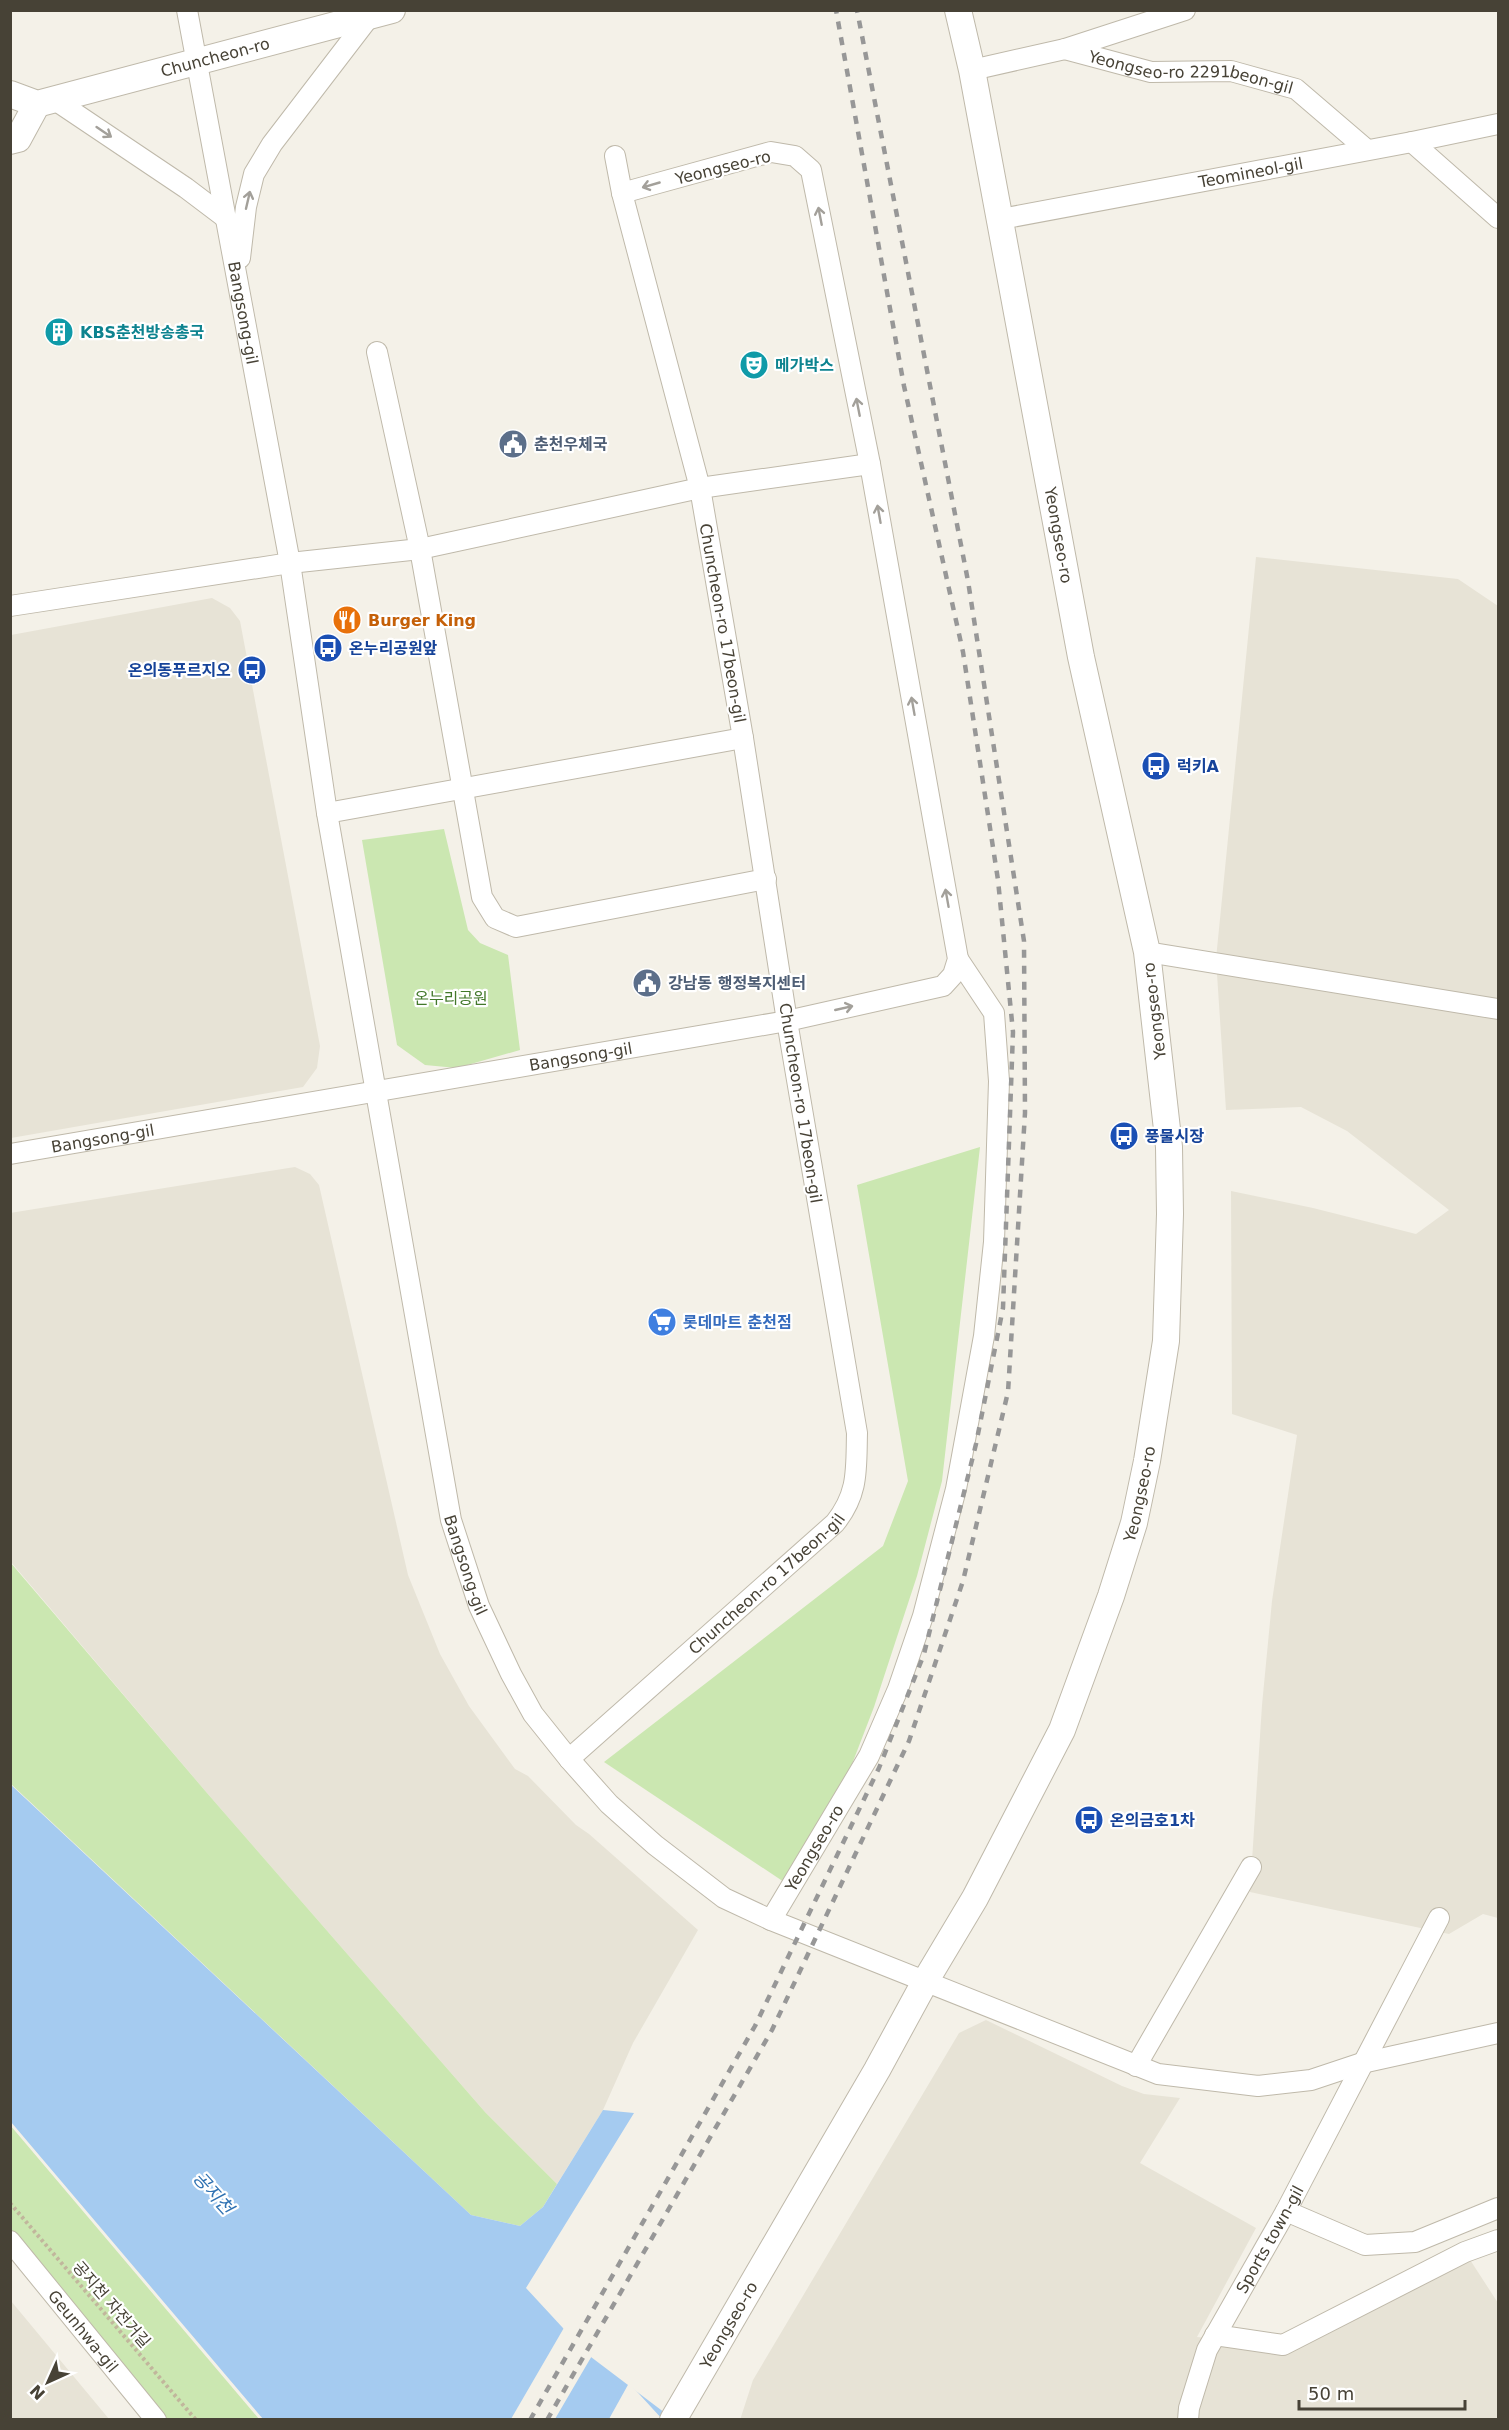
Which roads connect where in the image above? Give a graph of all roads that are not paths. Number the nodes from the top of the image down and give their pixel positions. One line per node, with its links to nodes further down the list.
1 (187, 10): 6 (street, Bangsong-gil)
2 (958, 10): 7 (street, Yeongseo-ro)
3 (1185, 10): 5 (street, Yeongseo-ro 2291beon-gil)
4 (381, 13): 6 (street, Chuncheon-ro); 19 (street, one-way to 4)
5 (1065, 49): 7 (street, Yeongseo-ro 2291beon-gil); 13 (street, Yeongseo-ro 2291beon-gil)
6 (198, 62): 9 (street, Chuncheon-ro); 17 (street, Bangsong-gil)
7 (972, 70): 18 (street, Yeongseo-ro)
8 (10, 94): 9 (street)
9 (46, 102): 11 (street); 17 (street, one-way to 17)
10 (1498, 124): 12 (street, Teomineol-gil)
11 (10, 141)
12 (1412, 142): 13 (street, Teomineol-gil); 16 (street)
13 (1366, 149): 18 (street, Teomineol-gil)
14 (615, 156): 15 (street, Chuncheon-ro 17beon-gil)
15 (622, 193): 21 (street, Yeongseo-ro, one-way to 15); 22 (street, Chuncheon-ro 17beon-gil)
16 (1498, 218)
17 (227, 219): 19 (street, Bangsong-gil)
18 (1001, 219): 30 (street, Yeongseo-ro)
19 (238, 278): 24 (street, Bangsong-gil)
20 (377, 352): 23 (street)
21 (870, 464): 22 (street); 31 (street, Yeongseo-ro, one-way to 21)
22 (700, 488): 23 (street); 26 (street, Chuncheon-ro 17beon-gil)
23 (420, 549): 24 (street); 27 (street)
24 (290, 563): 25 (street); 28 (street, Bangsong-gil)
25 (10, 606)
26 (743, 738): 27 (street); 29 (street, Chuncheon-ro 17beon-gil)
27 (462, 787): 28 (street); 29 (street)
28 (327, 813): 34 (street, Bangsong-gil)
29 (766, 879): 33 (street, Chuncheon-ro 17beon-gil)
30 (1147, 951): 32 (street); 40 (street, Yeongseo-ro)
31 (958, 959): 33 (street, one-way to 31); 39 (street, Yeongseo-ro)
32 (1498, 1009)
33 (787, 1021): 34 (street, Bangsong-gil); 36 (street, Chuncheon-ro 17beon-gil)
34 (374, 1090): 35 (street, Bangsong-gil); 36 (street, Bangsong-gil)
35 (10, 1154)
36 (569, 1759): 39 (street, Bangsong-gil)
37 (1251, 1867): 43 (street)
38 (1438, 1918): 42 (street, Sports town-gil)
39 (771, 1920): 40 (street)
40 (926, 1980): 43 (street); 49 (street, Yeongseo-ro)
41 (1498, 2033): 42 (street)
42 (1362, 2063): 43 (street); 45 (street, Sports town-gil)
43 (1136, 2066)
44 (1498, 2208): 45 (street)
45 (1286, 2211): 48 (street, Sports town-gil)
46 (1498, 2240): 48 (street)
47 (10, 2241): 50 (street, Geunhwa-gil)
48 (1215, 2336): 51 (street, Sports town-gil)
49 (678, 2411)
50 (156, 2420)
51 (1188, 2420)

